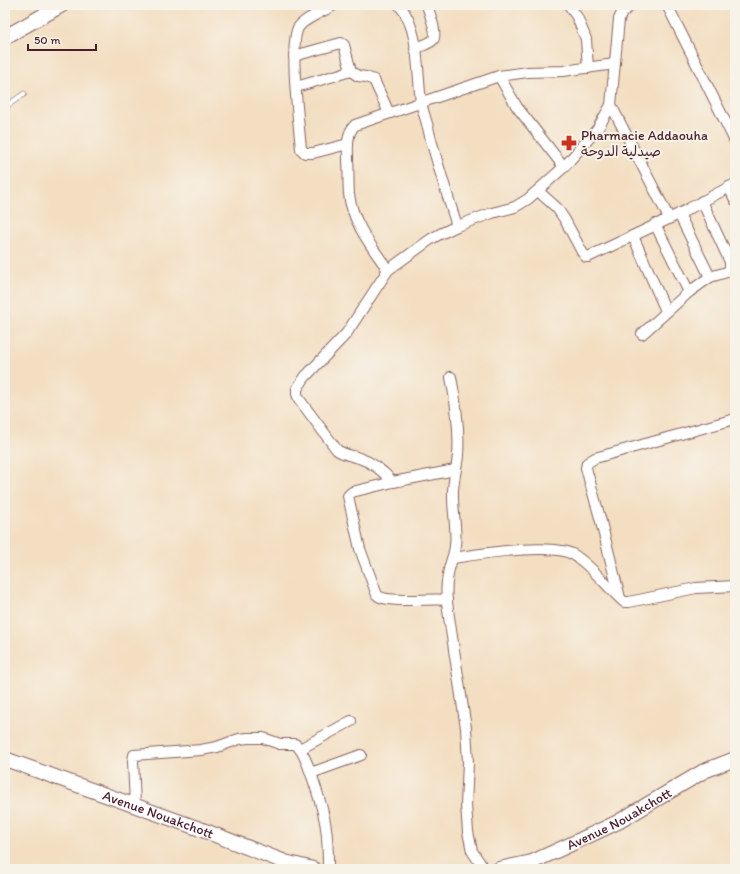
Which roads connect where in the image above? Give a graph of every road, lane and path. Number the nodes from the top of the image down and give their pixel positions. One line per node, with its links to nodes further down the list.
1 (62, 5): 8 (street)
2 (334, 5): 10 (street)
3 (399, 5): 9 (street)
4 (427, 5): 9 (street)
5 (569, 5): 12 (street)
6 (631, 5): 11 (street)
7 (668, 5): 21 (street)
8 (5, 37)
9 (415, 49): 17 (street)
10 (294, 56): 13 (street); 15 (street)
11 (615, 64): 12 (street); 18 (street)
12 (588, 68): 14 (street)
13 (351, 70): 15 (street); 20 (street)
14 (499, 76): 17 (street); 23 (street)
15 (296, 87): 22 (street)
16 (24, 94): 19 (lane)
17 (422, 102): 20 (street); 31 (street)
18 (611, 105): 23 (street); 29 (street)
19 (5, 107)
20 (389, 113): 22 (street)
21 (735, 141)
22 (348, 144): 33 (street)
23 (564, 167): 25 (street)
24 (732, 186): 26 (street); 27 (street)
25 (538, 191): 31 (street); 32 (street)
26 (735, 200)
27 (702, 201): 28 (street); 34 (street)
28 (679, 214): 29 (street); 34 (street)
29 (669, 218): 30 (street)
30 (655, 224): 32 (street); 35 (street)
31 (457, 226): 33 (street)
32 (633, 236): 36 (street)
33 (388, 270): 41 (street)
34 (710, 277): 35 (street)
35 (689, 292): 36 (street)
36 (666, 311): 37 (street)
37 (642, 334)
38 (451, 377): 40 (street)
39 (735, 419): 44 (street)
40 (455, 470): 41 (street); 42 (street)
41 (393, 482): 45 (street)
42 (453, 558): 44 (street); 45 (street)
43 (735, 586): 44 (street)
44 (620, 598)
45 (447, 600): 55 (street)
46 (351, 721): 47 (street)
47 (300, 749): 51 (street); 52 (street)
48 (361, 755): 51 (street)
49 (5, 759): 52 (street, Avenue Nouakchott)
50 (735, 759): 56 (street, Avenue Nouakchott)
51 (311, 773): 54 (street)
52 (135, 805): 53 (street, Avenue Nouakchott)
53 (313, 869)
54 (328, 869)
55 (484, 869)
56 (499, 869)

